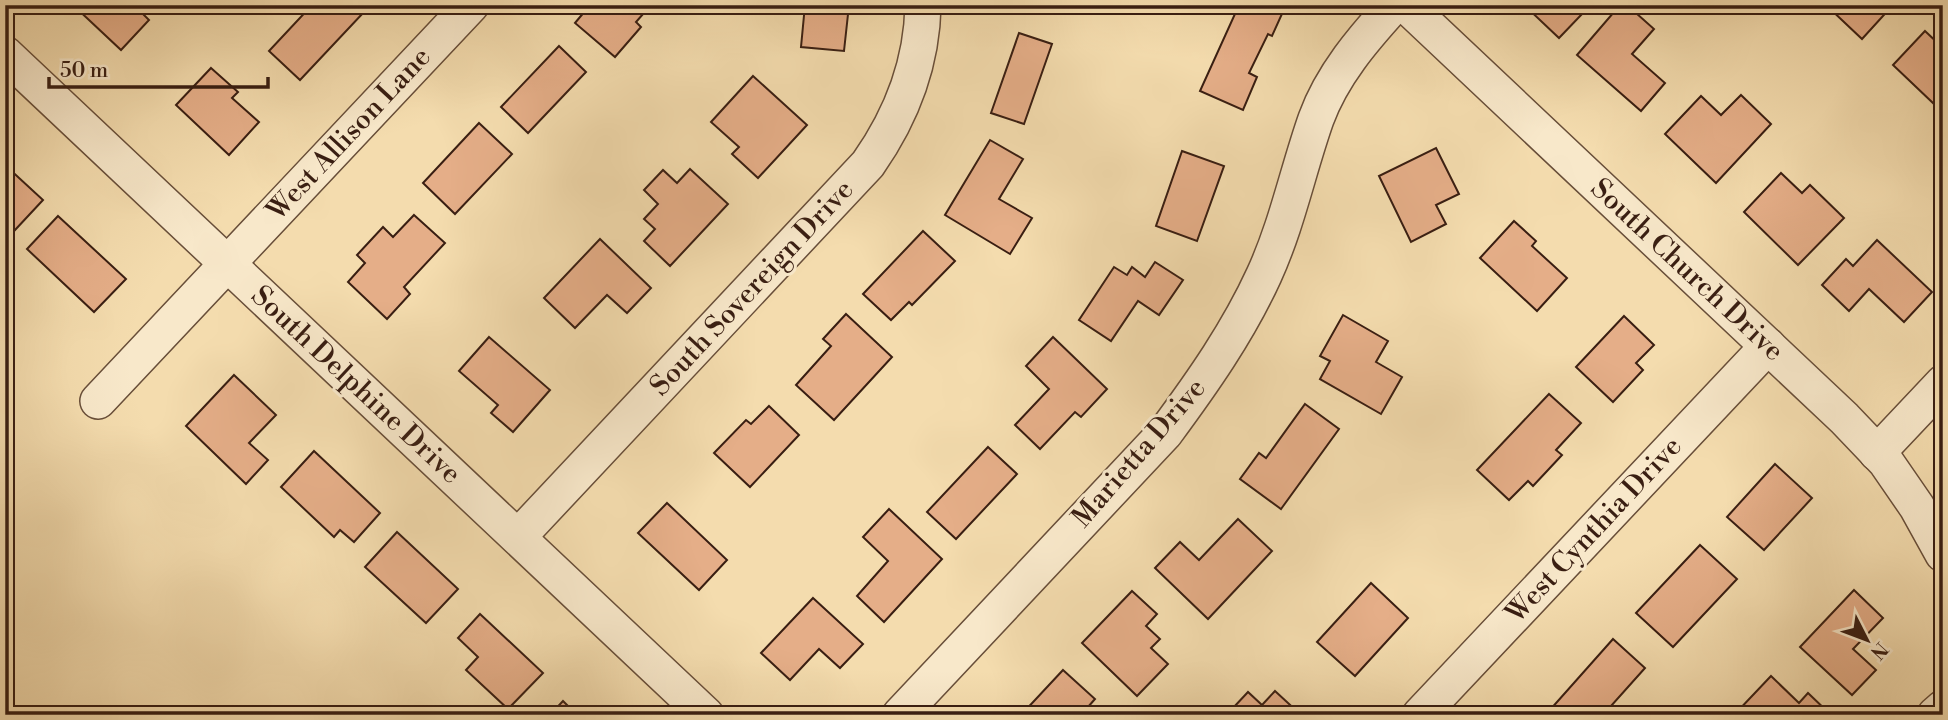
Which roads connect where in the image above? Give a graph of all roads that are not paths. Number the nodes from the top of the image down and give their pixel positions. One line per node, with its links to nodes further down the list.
1 (471, 5): 6 (street, West Allison Lane)
2 (923, 5): 11 (street, South Sovereign Drive)
3 (1394, 5): 15 (street, Marietta Drive)
4 (1406, 5): 7 (street, South Church Drive)
5 (5, 54): 6 (street, South Delphine Drive)
6 (227, 264): 9 (street, West Allison Lane); 11 (street, South Delphine Drive)
7 (1768, 346): 10 (street, South Church Drive); 16 (street, West Cynthia Drive)
8 (1943, 383): 10 (street)
9 (98, 401)
10 (1877, 453): 12 (street, South Church Drive)
11 (518, 537): 14 (street, South Delphine Drive)
12 (1943, 554)
13 (1943, 708): 17 (street)
14 (706, 715)
15 (900, 715)
16 (1420, 715)
17 (1935, 715)

